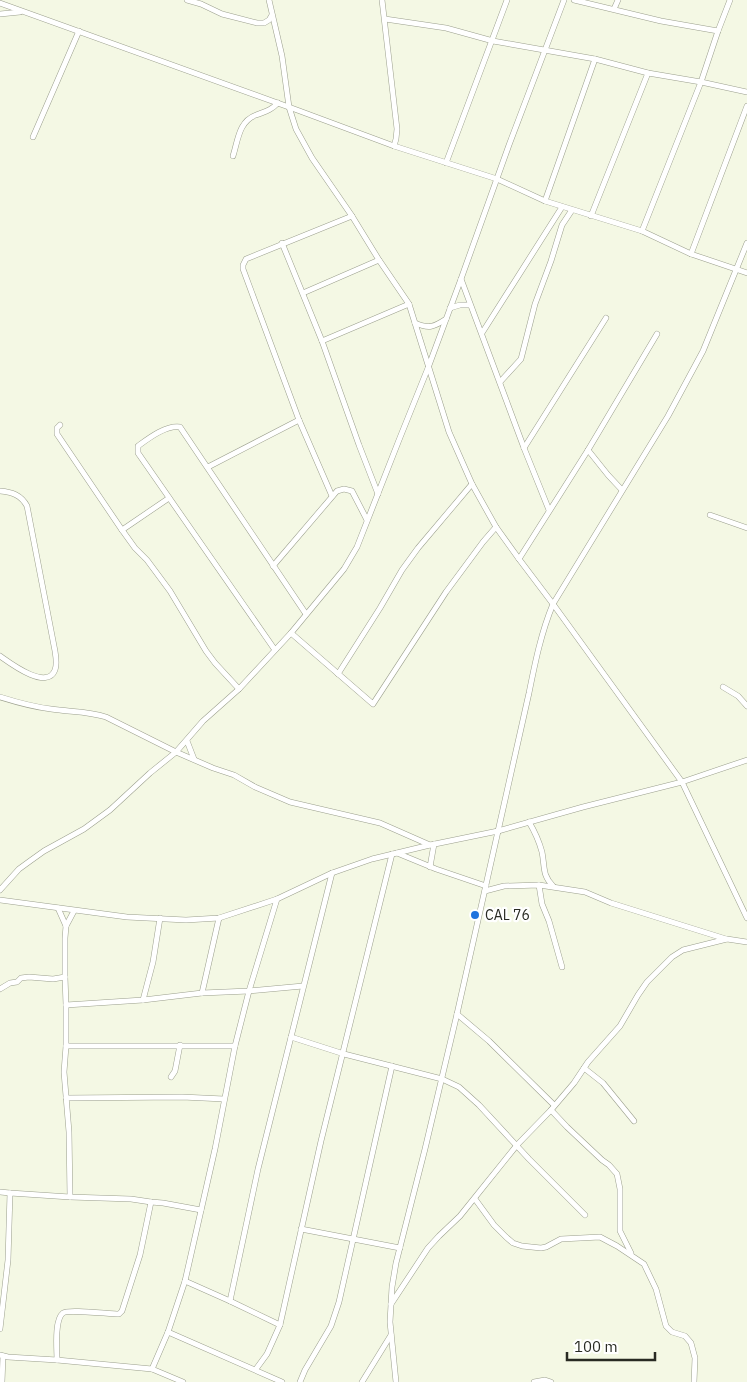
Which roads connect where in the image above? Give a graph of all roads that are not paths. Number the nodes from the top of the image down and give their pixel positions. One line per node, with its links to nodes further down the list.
1 (188, 0): 13 (street)
2 (269, 0): 13 (street)
3 (382, 0): 14 (street)
4 (507, 0): 17 (street)
5 (564, 0): 18 (street)
6 (574, 0): 10 (street)
7 (618, 0): 10 (street)
8 (730, 0): 16 (street)
9 (0, 3): 11 (street)
10 (614, 9): 16 (street)
11 (23, 12): 12 (street); 15 (street)
12 (0, 14)
13 (272, 15): 25 (street)
14 (385, 20): 17 (street); 27 (street)
15 (79, 31): 23 (street); 26 (street)
16 (718, 32): 21 (street)
17 (493, 41): 18 (street); 29 (street)
18 (545, 51): 19 (street); 30 (street)
19 (595, 59): 20 (street); 31 (street)
20 (648, 73): 21 (street); 35 (street)
21 (701, 82): 22 (street); 36 (street)
22 (747, 92)
23 (278, 103): 25 (street); 28 (street)
24 (747, 106): 39 (street)
25 (289, 107): 27 (street); 34 (street)
26 (34, 137)
27 (394, 146): 29 (street)
28 (233, 156)
29 (446, 163): 30 (street)
30 (497, 179): 31 (street); 43 (street)
31 (545, 201): 32 (street)
32 (562, 207): 33 (street); 51 (street)
33 (572, 210): 35 (street); 55 (street)
34 (352, 216): 37 (street); 40 (street)
35 (591, 216): 36 (street)
36 (642, 231): 39 (street)
37 (282, 243): 44 (street); 56 (street)
38 (747, 243): 41 (street)
39 (691, 254): 41 (street)
40 (379, 260): 44 (street); 45 (street)
41 (736, 270): 42 (street); 62 (street)
42 (747, 273)
43 (461, 279): 46 (street); 47 (street)
44 (303, 293): 53 (street)
45 (409, 304): 50 (street); 53 (street)
46 (470, 305): 47 (street); 51 (street)
47 (450, 308): 48 (street)
48 (446, 318): 50 (street); 54 (street)
49 (606, 318): 58 (street)
50 (414, 323): 54 (street)
51 (482, 333): 55 (street)
52 (657, 334): 59 (street)
53 (322, 341): 64 (street)
54 (428, 368): 61 (street); 64 (street)
55 (500, 382): 58 (street)
56 (299, 420): 60 (street); 65 (street)
57 (60, 425): 72 (street)
58 (524, 448): 67 (street)
59 (588, 450): 62 (street); 67 (street)
60 (208, 467): 66 (street); 74 (street)
61 (472, 484): 70 (street); 80 (street)
62 (622, 490): 75 (street)
63 (0, 491): 79 (street)
64 (378, 494): 69 (street)
65 (332, 496): 69 (street); 74 (street)
66 (169, 498): 72 (street); 78 (street)
67 (549, 510): 73 (street)
68 (710, 515): 71 (street)
69 (367, 520): 76 (street)
70 (496, 527): 73 (street); 80 (street)
71 (747, 528)
72 (122, 530): 82 (street)
73 (519, 559): 75 (street)
74 (273, 566): 76 (street)
75 (553, 604): 89 (street); 91 (street)
76 (306, 614): 77 (street)
77 (291, 633): 78 (street); 80 (street)
78 (275, 650): 82 (street)
79 (0, 656)
80 (338, 674)
81 (723, 687): 84 (street)
82 (239, 689): 85 (street)
83 (0, 697): 86 (street)
84 (747, 706)
85 (187, 740): 86 (street); 87 (street)
86 (176, 752): 87 (street); 99 (street)
87 (194, 760): 92 (street)
88 (747, 760): 89 (street)
89 (682, 782): 90 (street); 106 (street)
90 (529, 822): 91 (street); 97 (street)
91 (498, 831): 92 (street); 98 (street)
92 (432, 844): 93 (street); 94 (street)
93 (394, 854): 94 (street); 95 (street); 123 (street)
94 (430, 867): 98 (street)
95 (332, 873): 100 (street); 112 (street)
96 (539, 885): 97 (street); 98 (street); 110 (street)
97 (553, 887): 108 (street)
98 (485, 888): 118 (street)
99 (0, 890)
100 (277, 899): 105 (street); 114 (street)
101 (0, 900): 102 (street)
102 (58, 908): 103 (street); 107 (street)
103 (74, 910): 104 (street); 107 (street)
104 (160, 918): 105 (street); 116 (street)
105 (219, 918): 115 (street)
106 (747, 918)
107 (66, 926): 111 (street)
108 (727, 939): 109 (street); 125 (street)
109 (747, 942)
110 (562, 967)
111 (65, 977): 113 (street); 117 (street)
112 (303, 986): 114 (street); 119 (street)
113 (0, 989)
114 (249, 991): 115 (street); 122 (street)
115 (202, 993): 116 (street)
116 (143, 1000): 117 (street)
117 (66, 1005): 121 (street)
118 (457, 1014): 127 (street); 130 (street)
119 (291, 1037): 123 (street); 145 (street)
120 (180, 1045): 121 (street); 122 (street); 126 (street)
121 (66, 1046): 128 (street)
122 (235, 1046): 129 (street)
123 (344, 1054): 124 (street); 140 (street)
124 (392, 1066): 127 (street); 141 (street)
125 (584, 1068): 130 (street); 131 (street)
126 (171, 1077)
127 (442, 1080): 132 (street); 142 (street)
128 (66, 1098): 129 (street); 135 (street)
129 (224, 1099): 138 (street)
130 (552, 1108): 132 (street); 143 (street)
131 (634, 1121)
132 (517, 1145): 136 (street); 139 (street)
133 (0, 1192): 134 (street)
134 (10, 1193): 135 (street); 148 (street)
135 (70, 1197): 137 (street)
136 (475, 1198): 143 (street); 146 (street)
137 (151, 1202): 138 (street); 152 (street)
138 (201, 1210): 144 (street)
139 (585, 1215)
140 (302, 1229): 141 (street); 147 (street)
141 (354, 1240): 142 (street); 158 (street)
142 (400, 1248): 146 (street)
143 (631, 1255): 163 (street)
144 (185, 1281): 145 (street); 149 (street)
145 (230, 1301): 147 (street)
146 (390, 1306): 150 (street)
147 (280, 1325): 154 (street)
148 (0, 1329)
149 (168, 1332): 153 (street); 154 (street)
150 (391, 1334): 159 (street); 160 (street)
151 (1, 1355): 152 (street); 155 (street)
152 (57, 1360): 153 (street)
153 (152, 1369): 156 (street)
154 (256, 1369): 157 (street)
155 (2, 1382)
156 (183, 1382)
157 (282, 1382)
158 (300, 1382)
159 (362, 1382)
160 (396, 1382)
161 (534, 1382): 162 (street)
162 (551, 1382)
163 (694, 1382)

